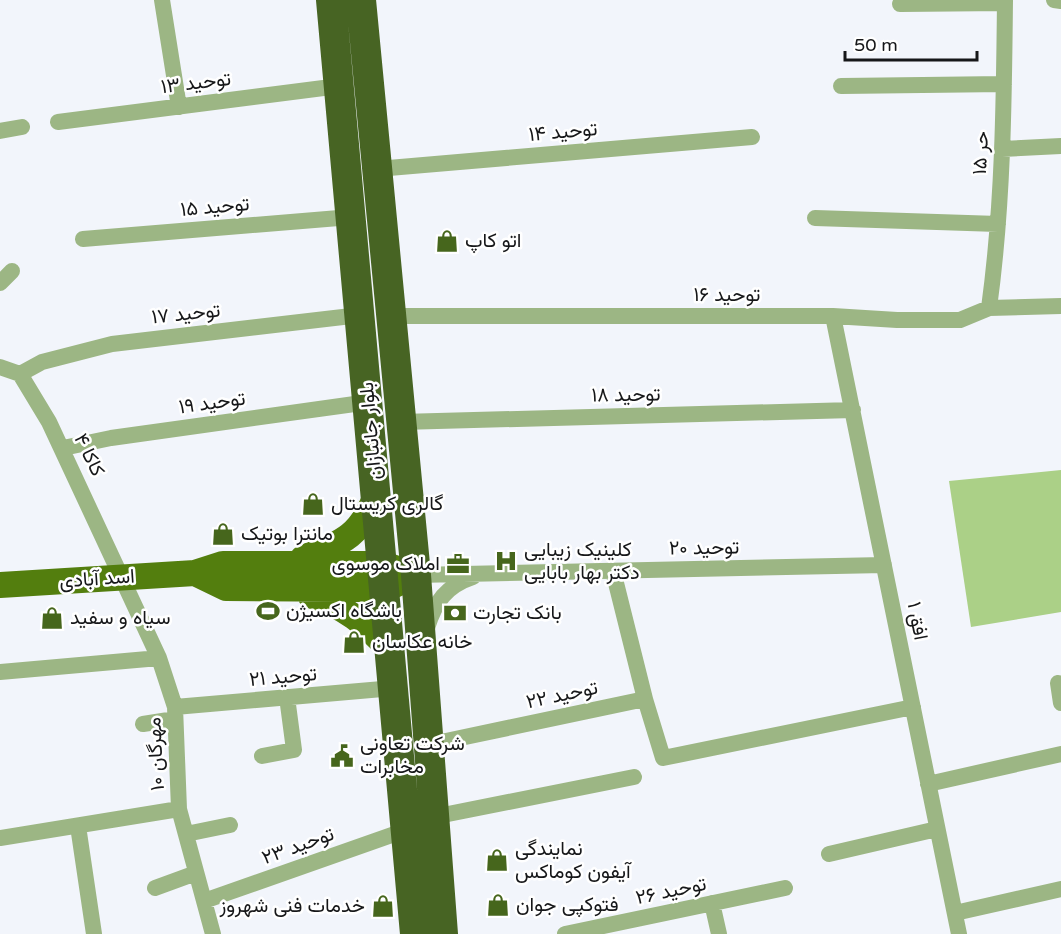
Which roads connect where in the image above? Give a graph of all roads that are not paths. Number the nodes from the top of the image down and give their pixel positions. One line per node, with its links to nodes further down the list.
1 (162, 0): 11 (street)
2 (331, 0): 9 (highway, بلوار جانبازان)
3 (365, 0): 18 (highway, بلوار جانبازان)
4 (1054, 0): 5 (street)
5 (1061, 1)
6 (1005, 2): 7 (street); 8 (street, حر ۱۵)
7 (900, 4)
8 (1004, 84): 10 (street); 17 (street, حر ۱۵)
9 (339, 86): 11 (street, توحید ۱۳); 19 (highway, بلوار جانبازان)
10 (841, 86)
11 (178, 107): 12 (street, توحید ۱۳)
12 (58, 122)
13 (22, 127): 14 (street)
14 (0, 131)
15 (752, 137): 18 (street, توحید ۱۴)
16 (1061, 146): 17 (street)
17 (1002, 149): 21 (street, حر ۱۵)
18 (377, 169): 26 (highway, بلوار جانبازان)
19 (351, 216): 22 (street, توحید ۱۵); 25 (highway, بلوار جانبازان)
20 (815, 218): 21 (street)
21 (998, 224): 24 (street, حر ۱۵)
22 (83, 239)
23 (1061, 306): 24 (street, توحید ۱۶)
24 (989, 308): 27 (street, توحید ۱۶)
25 (360, 315): 29 (street, توحید ۱۷); 30 (highway, بلوار جانبازان)
26 (392, 316): 27 (street, توحید ۱۶); 32 (highway, بلوار جانبازان)
27 (833, 316): 31 (street, افق ۱)
28 (0, 367): 29 (street)
29 (20, 374): 33 (street, کاکا ۴)
30 (369, 402): 33 (street, توحید ۱۹); 34 (highway, بلوار جانبازان)
31 (852, 410): 32 (street, توحید ۱۸); 35 (street, افق ۱)
32 (401, 422): 38 (highway, بلوار جانبازان)
33 (63, 448): 41 (street, کاکا ۴)
34 (377, 492): 39 (main road); 40 (highway, بلوار جانبازان)
35 (884, 565): 36 (street, توحید ۲۰); 52 (street, افق ۱)
36 (613, 571): 37 (street, توحید ۲۰); 50 (street)
37 (483, 574): 38 (street, توحید ۲۰); 43 (street)
38 (416, 575): 40 (main road, اسد آبادی); 43 (highway, بلوار جانبازان)
39 (287, 576): 40 (main road, اسد آبادی); 41 (main road, اسد آبادی); 44 (main road)
40 (384, 576): 44 (highway, بلوار جانبازان)
41 (123, 578): 42 (main road, اسد آبادی); 45 (street, مهرگان ۱۰)
42 (0, 585)
43 (421, 646): 55 (highway, بلوار جانبازان)
44 (391, 651): 48 (highway, بلوار جانبازان)
45 (159, 658): 46 (street); 53 (street, مهرگان ۱۰)
46 (0, 672)
47 (1058, 683): 51 (street)
48 (394, 688): 49 (street, توحید ۲۱); 65 (highway, بلوار جانبازان)
49 (287, 697): 53 (street, توحید ۲۱); 57 (street)
50 (645, 699): 52 (street); 55 (street, توحید ۲۲)
51 (1061, 703)
52 (913, 707): 59 (street, افق ۱)
53 (175, 713): 54 (street, توحید ۲۱); 60 (street, مهرگان ۱۰)
54 (143, 724)
55 (427, 745): 61 (highway, بلوار جانبازان)
56 (1061, 754): 59 (street)
57 (262, 756)
58 (634, 777): 61 (street)
59 (928, 783): 64 (street, افق ۱)
60 (179, 809): 63 (street); 66 (street, مهرگان ۱۰)
61 (433, 817): 79 (highway, بلوار جانبازان)
62 (230, 825): 66 (street)
63 (78, 826): 67 (street); 76 (street)
64 (937, 829): 68 (street); 75 (street, افق ۱)
65 (406, 830): 73 (street, توحید ۲۳); 78 (highway, بلوار جانبازان)
66 (186, 834): 69 (street, مهرگان ۱۰)
67 (0, 838)
68 (829, 854)
69 (196, 873): 70 (street); 73 (street, مهرگان ۱۰)
70 (155, 888)
71 (785, 888): 74 (street, توحید ۲۶)
72 (1061, 889): 75 (street)
73 (204, 902): 77 (street, مهرگان ۱۰)
74 (712, 903): 80 (street, توحید ۲۶); 81 (street)
75 (955, 913): 82 (street, افق ۱)
76 (94, 934)
77 (213, 934)
78 (415, 934)
79 (443, 934)
80 (565, 934)
81 (719, 934)
82 (959, 934)

